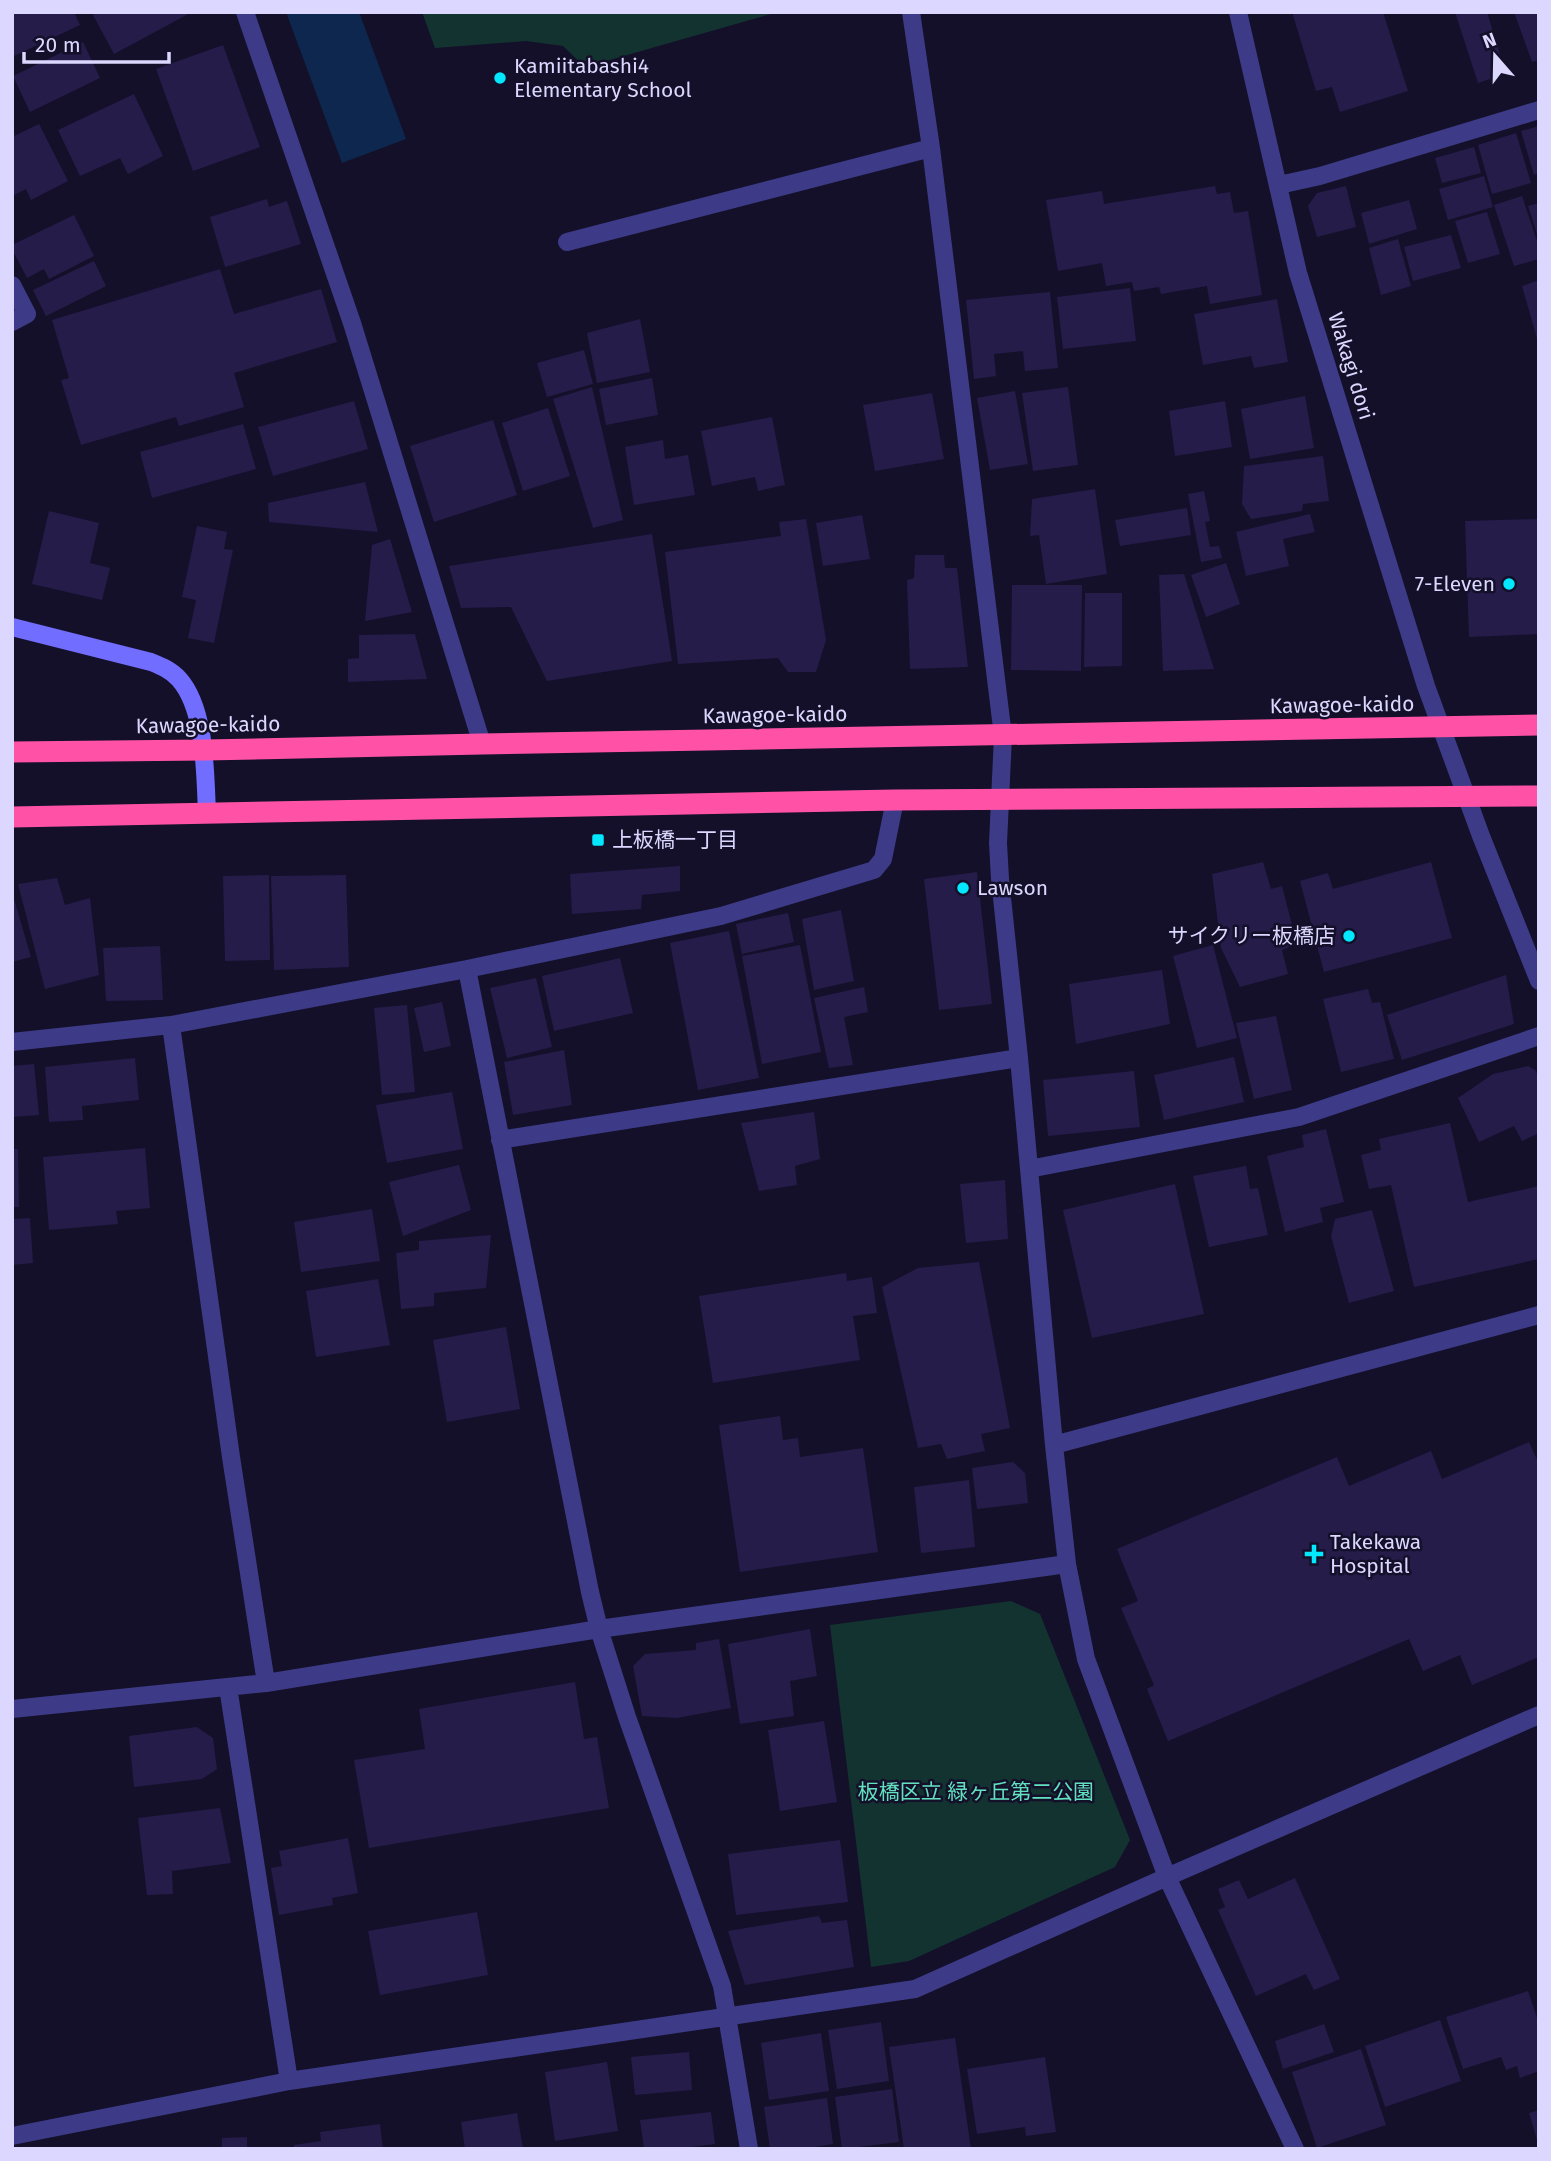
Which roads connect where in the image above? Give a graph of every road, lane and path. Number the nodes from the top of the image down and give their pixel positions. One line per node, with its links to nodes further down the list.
1 (245, 12): 14 (street)
2 (911, 12): 5 (street)
3 (1238, 12): 6 (street, Wakagi dori)
4 (1539, 110): 6 (street)
5 (930, 148): 7 (street); 13 (street)
6 (1279, 185): 12 (street, Wakagi dori)
7 (567, 242)
8 (12, 285): 9 (street)
9 (12, 322)
10 (12, 626): 15 (street)
11 (1539, 725): 12 (highway, Kawagoe-kaido)
12 (1441, 728): 13 (highway, Kawagoe-kaido); 17 (street, Wakagi dori)
13 (1003, 736): 14 (highway, Kawagoe-kaido); 20 (street)
14 (482, 744): 15 (highway, Kawagoe-kaido)
15 (205, 750): 16 (highway, Kawagoe-kaido); 21 (street)
16 (12, 752)
17 (1466, 796): 18 (highway); 20 (highway); 24 (street, Wakagi dori)
18 (1539, 796)
19 (894, 800): 20 (highway); 21 (highway); 23 (street)
20 (1001, 800): 28 (street)
21 (207, 812): 22 (highway)
22 (12, 817)
23 (467, 969): 25 (street); 29 (street)
24 (1539, 981)
25 (171, 1025): 27 (street); 35 (street)
26 (1539, 1036): 30 (street)
27 (12, 1042)
28 (1019, 1058): 29 (street); 30 (street)
29 (500, 1140): 34 (street)
30 (1029, 1169): 32 (street)
31 (1539, 1315): 32 (street)
32 (1054, 1446): 33 (street)
33 (1067, 1564): 34 (street); 39 (street)
34 (599, 1629): 35 (street); 40 (street)
35 (266, 1683): 36 (street)
36 (228, 1687): 37 (street); 41 (street)
37 (12, 1709)
38 (1539, 1715): 39 (street)
39 (1167, 1877): 40 (street); 46 (street)
40 (727, 2015): 41 (street); 45 (street)
41 (289, 2081): 42 (street)
42 (12, 2136)
43 (12, 2142): 44 (street)
44 (13, 2149)
45 (749, 2149)
46 (1295, 2149)

